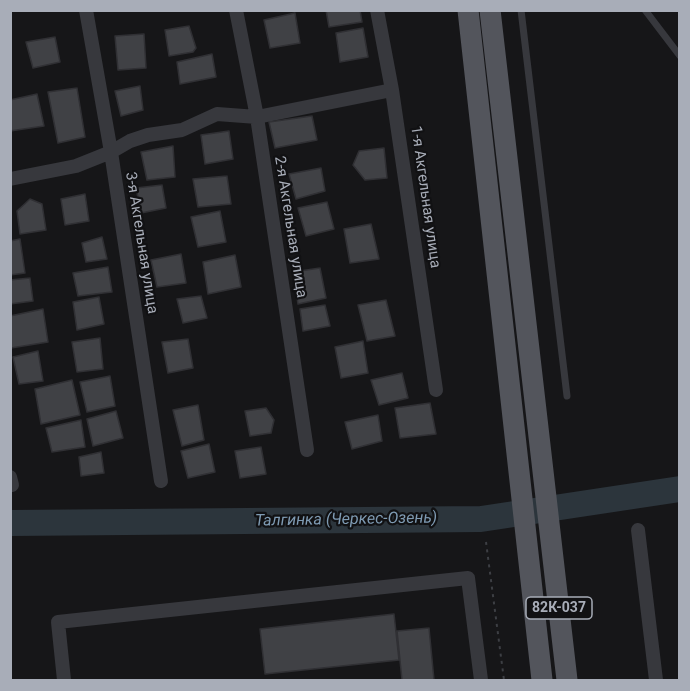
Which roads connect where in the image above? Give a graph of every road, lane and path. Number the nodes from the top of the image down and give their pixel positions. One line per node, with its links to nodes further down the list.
1 (86, 10): 11 (street, 3-я Акгельная улица)
2 (236, 10): 10 (street, 2-я Акгельная улица)
3 (377, 10): 9 (street, 1-я Акгельная улица)
4 (468, 10): 22 (main road)
5 (490, 10): 23 (main road, 82К-037)
6 (520, 10): 14 (lane)
7 (645, 10): 8 (lane)
8 (680, 56)
9 (392, 90): 10 (street); 13 (street, 1-я Акгельная улица)
10 (257, 117): 11 (street); 15 (street, 2-я Акгельная улица)
11 (111, 153): 12 (street); 16 (street, 3-я Акгельная улица)
12 (10, 178)
13 (436, 390)
14 (567, 396)
15 (307, 450)
16 (160, 481)
17 (638, 530): 24 (street)
18 (486, 542): 21 (path)
19 (64, 681): 20 (street)
20 (481, 681)
21 (504, 681)
22 (542, 681)
23 (567, 681)
24 (656, 681)

